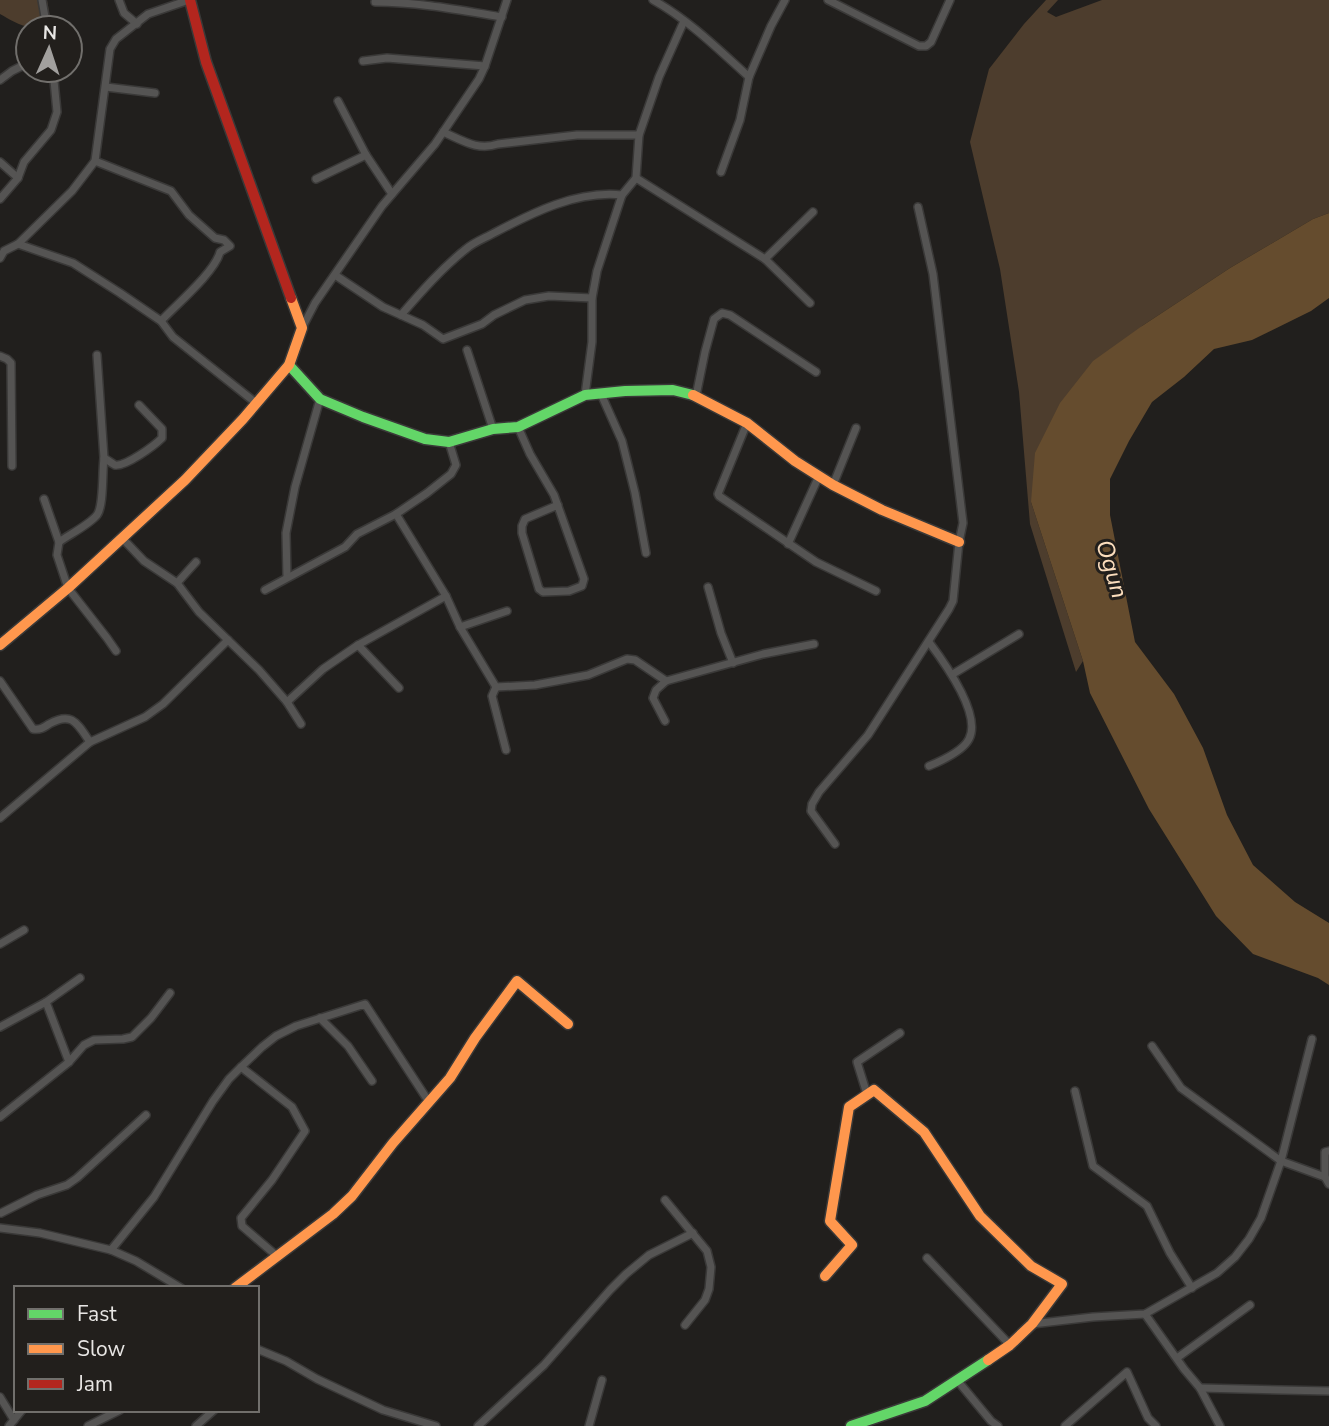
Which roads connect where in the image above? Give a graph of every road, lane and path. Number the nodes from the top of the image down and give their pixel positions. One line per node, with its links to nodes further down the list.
1 (119, 0): 14 (street)
2 (190, 0): 14 (street); 44 (street)
3 (507, 0): 12 (street)
4 (653, 0): 13 (street)
5 (785, 0): 17 (street)
6 (828, 0): 11 (street)
7 (850, 0): 11 (street)
8 (950, 0): 11 (street)
9 (375, 2): 10 (street)
10 (437, 3): 12 (street)
11 (846, 9)
12 (502, 17): 16 (street)
13 (684, 21): 17 (street); 23 (street)
14 (137, 24): 19 (street)
15 (363, 61): 16 (street)
16 (485, 66): 22 (street)
17 (749, 78): 27 (street)
18 (55, 84): 28 (street)
19 (106, 87): 20 (street); 25 (street)
20 (155, 93)
21 (338, 101): 24 (street)
22 (443, 132): 23 (street); 31 (street)
23 (639, 135): 29 (street)
24 (366, 155): 30 (street); 31 (street)
25 (95, 161): 36 (street); 43 (street)
26 (0, 162): 28 (street)
27 (722, 172)
28 (18, 177): 33 (street)
29 (636, 178): 32 (street); 38 (street)
30 (316, 179)
31 (392, 194): 39 (street)
32 (622, 195): 40 (street); 42 (street)
33 (0, 199)
34 (918, 207): 70 (street)
35 (813, 212): 38 (street)
36 (18, 244): 37 (street); 43 (street)
37 (0, 258)
38 (765, 259): 41 (street)
39 (335, 275): 42 (street); 44 (street)
40 (593, 298): 42 (street); 51 (street)
41 (810, 303)
42 (401, 315)
43 (161, 321): 54 (street)
44 (302, 328): 48 (street)
45 (467, 350): 59 (street)
46 (97, 355): 61 (street)
47 (0, 356): 62 (street)
48 (289, 365): 53 (street); 54 (street)
49 (816, 372): 52 (street)
50 (601, 394): 51 (street); 52 (street); 72 (street)
51 (585, 395): 57 (street)
52 (696, 396): 56 (street)
53 (320, 399): 60 (street); 74 (street)
54 (256, 402): 68 (street)
55 (139, 405): 61 (street)
56 (747, 423): 63 (street); 71 (street)
57 (518, 427): 59 (street); 66 (street)
58 (856, 428): 64 (street)
59 (493, 429): 60 (street)
60 (449, 442): 67 (street)
61 (104, 458): 69 (street)
62 (12, 466)
63 (819, 476): 64 (street); 71 (street)
64 (833, 485): 70 (street)
65 (44, 499): 69 (street)
66 (558, 505): 66 (street)
67 (396, 514): 74 (street); 80 (street)
68 (122, 539): 75 (street); 77 (street)
69 (60, 542): 77 (street)
70 (959, 542): 85 (street)
71 (788, 544): 79 (street)
72 (646, 553)
73 (196, 562): 75 (street)
74 (287, 577): 78 (street)
75 (177, 583): 84 (street)
76 (708, 587): 90 (street)
77 (68, 588): 87 (street); 89 (street)
78 (265, 590)
79 (876, 591)
80 (446, 596): 82 (street); 88 (street)
81 (507, 611): 82 (street)
82 (460, 627): 94 (street)
83 (1018, 634): 91 (street)
84 (228, 640): 96 (street); 99 (street)
85 (929, 642): 91 (street); 103 (street)
86 (814, 644): 90 (street)
87 (0, 645)
88 (358, 645): 95 (street); 96 (street)
89 (116, 651)
90 (733, 663): 93 (street)
91 (953, 674): 101 (street)
92 (0, 681): 99 (street)
93 (666, 681): 94 (street); 97 (street)
94 (496, 687): 100 (street)
95 (399, 688)
96 (288, 702): 98 (street)
97 (665, 721)
98 (301, 724)
99 (90, 742): 102 (street)
100 (506, 750)
101 (929, 766)
102 (0, 818)
103 (835, 844)
104 (24, 930): 105 (street)
105 (0, 944)
106 (80, 978): 108 (street)
107 (170, 993): 115 (street)
108 (46, 1002): 111 (street); 115 (street)
109 (320, 1018): 116 (street); 117 (street); 120 (street)
110 (568, 1024): 120 (street)
111 (0, 1027)
112 (900, 1033): 119 (street)
113 (1312, 1039): 124 (street)
114 (1152, 1046): 124 (street)
115 (69, 1062): 122 (street)
116 (241, 1067): 130 (street); 131 (street)
117 (372, 1081)
118 (1075, 1091): 136 (street)
119 (867, 1094): 133 (street); 139 (street)
120 (429, 1102): 131 (street)
121 (146, 1115): 127 (street)
122 (0, 1117)
123 (1329, 1150): 125 (street)
124 (1281, 1161): 125 (street); 136 (street)
125 (1327, 1181)
126 (665, 1200): 129 (street)
127 (1, 1212): 128 (street)
128 (1, 1228): 130 (street)
129 (694, 1233): 140 (street); 157 (street)
130 (111, 1250): 134 (street)
131 (278, 1257): 135 (street)
132 (927, 1258): 141 (street)
133 (825, 1276)
134 (174, 1286)
135 (238, 1286)
136 (1192, 1288): 138 (street)
137 (1250, 1305): 143 (street)
138 (1145, 1314): 139 (street); 143 (street)
139 (1032, 1324): 141 (street)
140 (685, 1325)
141 (1010, 1345): 145 (street)
142 (259, 1351): 156 (street)
143 (1177, 1358): 146 (street)
144 (602, 1380): 158 (street)
145 (957, 1380): 152 (street); 159 (street)
146 (1199, 1388): 147 (street); 161 (street)
147 (1329, 1391)
148 (0, 1397): 151 (street)
149 (116, 1412): 154 (street)
150 (212, 1412): 155 (street)
151 (11, 1423)
152 (992, 1424)
153 (1068, 1425): 160 (street)
154 (88, 1426)
155 (196, 1426)
156 (436, 1426)
157 (478, 1426)
158 (589, 1426)
159 (852, 1426)
160 (1156, 1426)
161 (1220, 1426)

